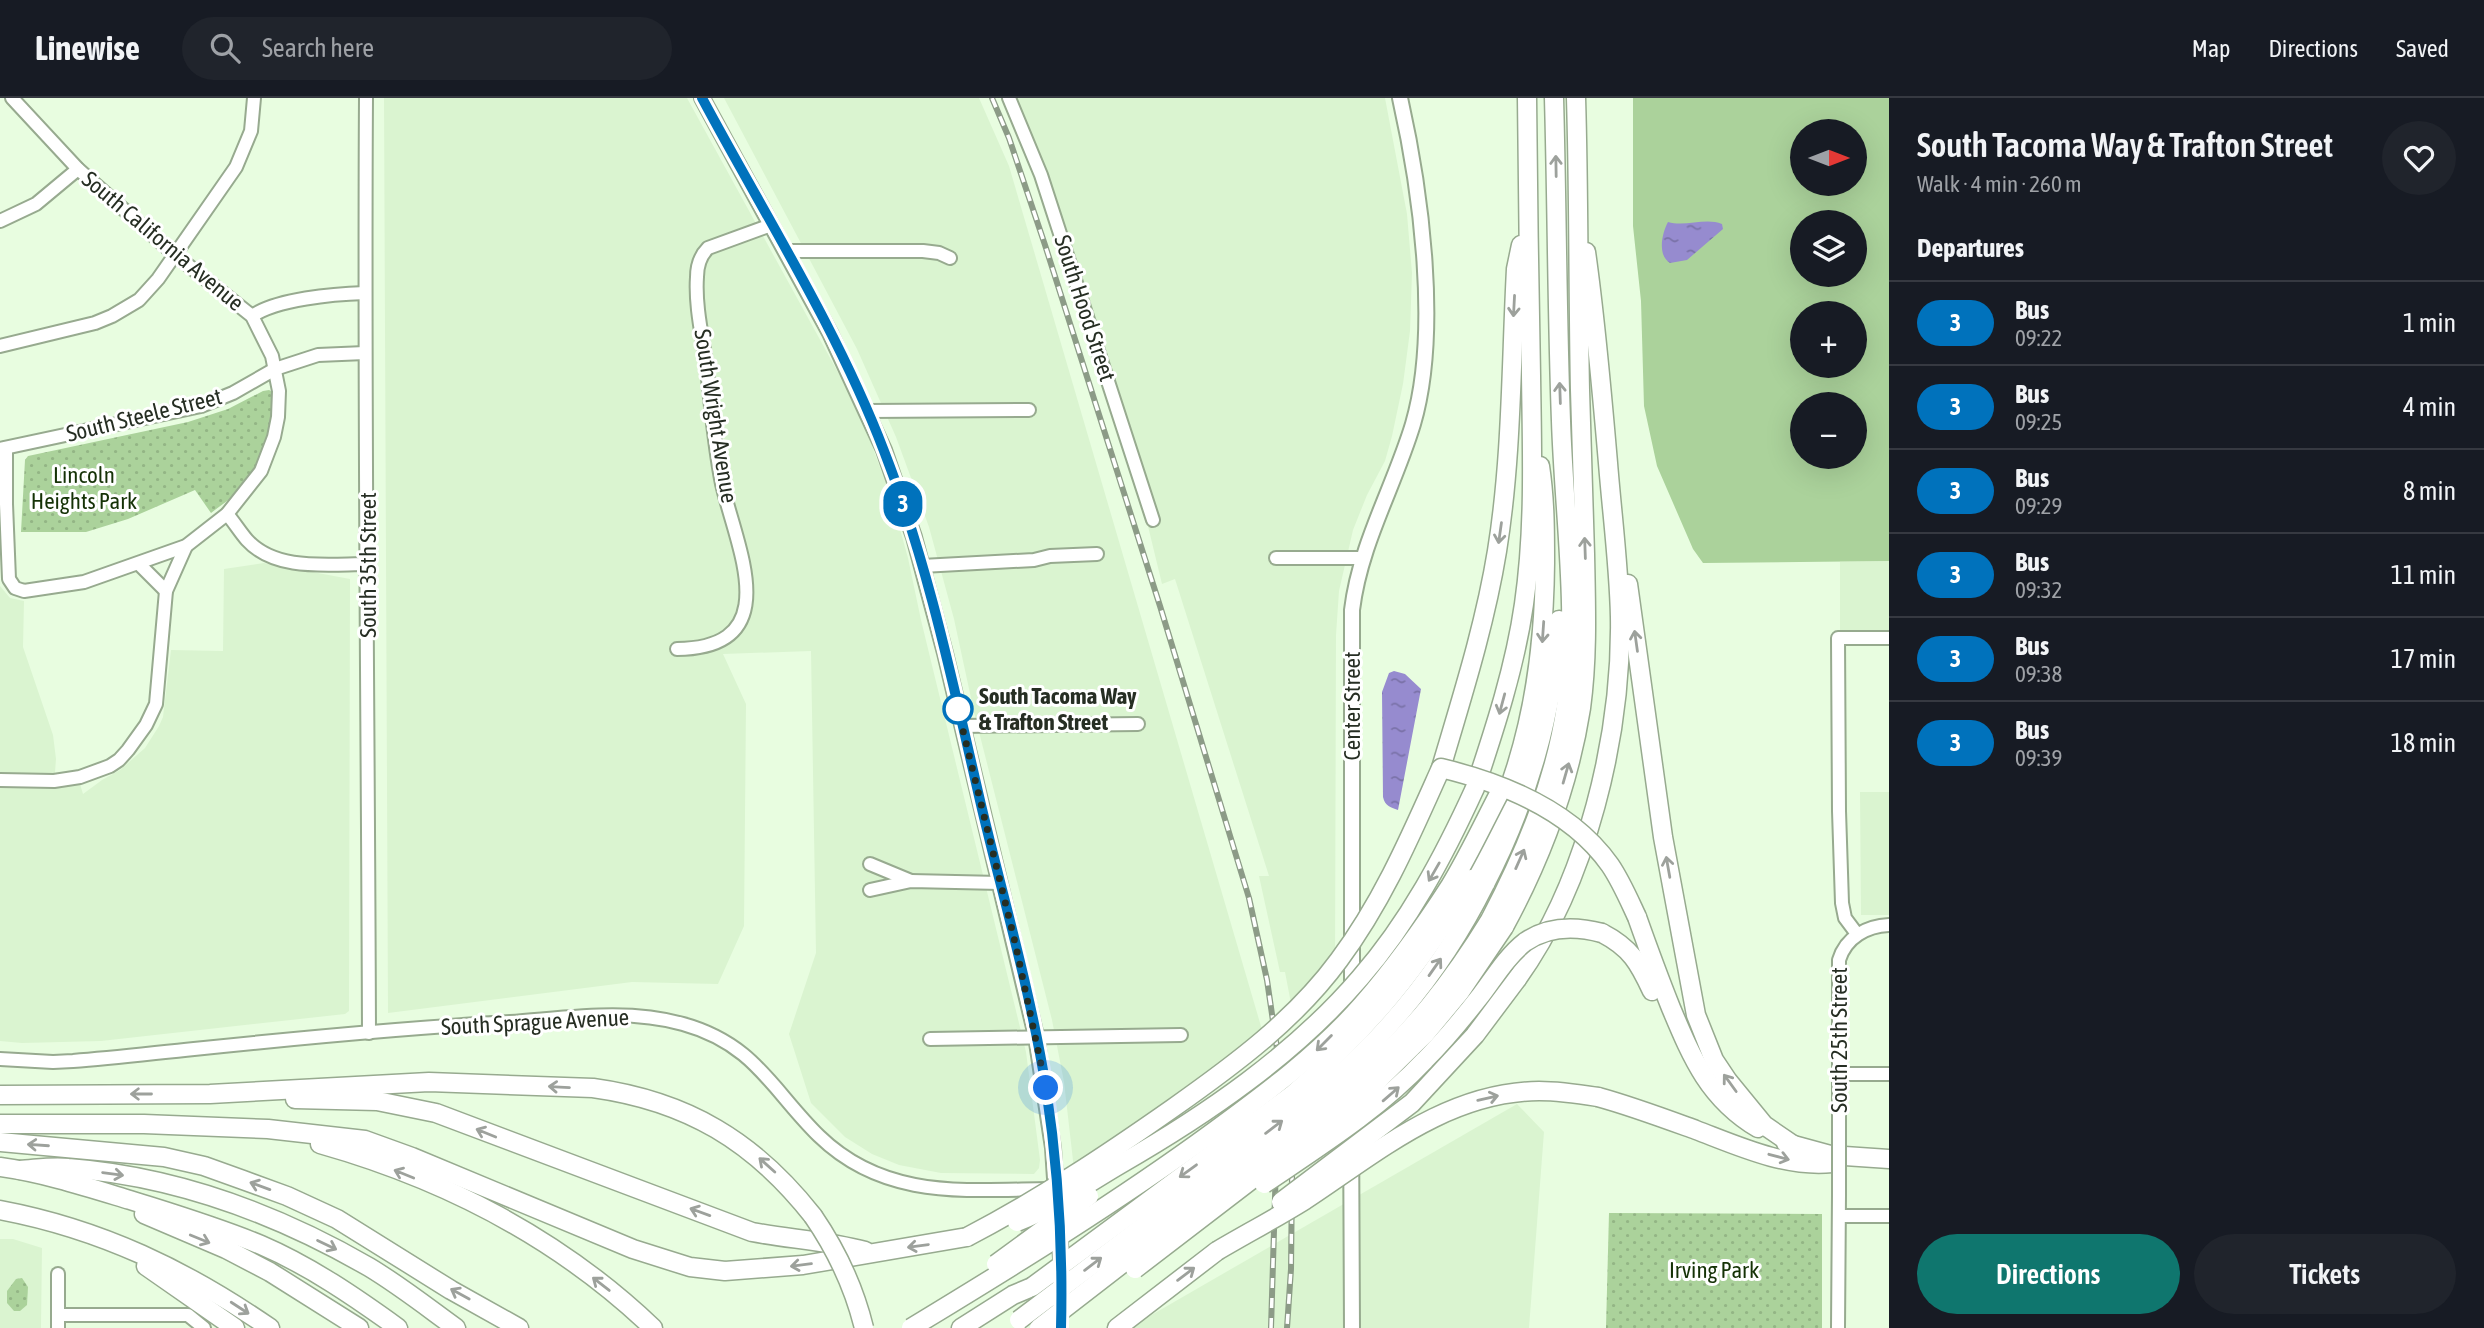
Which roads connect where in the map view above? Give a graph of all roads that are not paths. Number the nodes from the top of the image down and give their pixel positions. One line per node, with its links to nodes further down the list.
1 (12, 98): 10 (street, South California Avenue)
2 (254, 98): 16 (street)
3 (366, 98): 18 (street, South 35th Street)
4 (702, 98): 14 (main road)
5 (1009, 98): 30 (street, South Hood Street)
6 (1400, 98): 34 (main road, Center Street)
7 (1527, 98): 12 (highway)
8 (1554, 98): 27 (highway, one-way to 8)
9 (1576, 98): 11 (highway)
10 (78, 169): 13 (street); 16 (street, South California Avenue)
11 (1579, 200): 23 (highway); 51 (highway, one-way to 11)
12 (1528, 214): 26 (highway); 43 (highway, one-way to 43)
13 (0, 221)
14 (771, 225): 15 (main road); 40 (street, South Wright Avenue)
15 (786, 251): 17 (street); 25 (main road)
16 (174, 254): 19 (street, South California Avenue); 20 (street)
17 (950, 258)
18 (365, 293): 19 (street); 21 (street, South 35th Street)
19 (252, 316): 22 (street, South California Avenue)
20 (0, 346)
21 (365, 353): 22 (street, South Steele Street); 36 (street, South 35th Street)
22 (275, 369): 28 (street, South Steele Street); 29 (street, South California Avenue)
23 (1602, 396): 68 (highway, one-way to 23); 80 (highway, bridge)
24 (1029, 410): 25 (street)
25 (867, 411): 37 (main road)
26 (1532, 418): 48 (highway, one-way to 48); 66 (highway, one-way to 66, bridge)
27 (1561, 425): 48 (highway); 51 (highway, one-way to 27)
28 (3, 449): 35 (street)
29 (227, 514): 31 (street, South California Avenue); 36 (street)
30 (1153, 520)
31 (186, 546): 35 (street); 38 (street)
32 (1097, 554): 37 (street)
33 (1276, 558): 34 (street)
34 (1364, 558): 102 (main road, Center Street)
35 (139, 564): 38 (street)
36 (368, 564): 54 (street, South 35th Street)
37 (922, 566): 42 (main road)
38 (166, 591): 44 (street)
39 (1889, 638): 53 (street, South 25th Street)
40 (677, 649)
41 (1138, 724): 42 (street)
42 (962, 726): 49 (main road)
43 (1441, 768): 45 (highway, bridge); 79 (highway, bridge)
44 (0, 780)
45 (1502, 788): 63 (highway, bridge); 95 (highway, one-way to 95, bridge)
46 (870, 864): 47 (street)
47 (911, 881): 49 (street); 50 (street)
48 (1478, 881): 83 (highway, one-way to 83, bridge); 85 (highway, one-way to 48, bridge)
49 (1000, 883): 56 (main road)
50 (870, 890)
51 (1497, 923): 77 (highway, bridge); 98 (highway, bridge)
52 (1889, 925): 53 (street)
53 (1857, 934): 59 (street, South 25th Street)
54 (369, 1033): 58 (street, South Sprague Avenue); 73 (street, South Sprague Avenue)
55 (1181, 1035): 56 (street)
56 (1036, 1036): 57 (street); 73 (main road)
57 (930, 1039)
58 (0, 1059)
59 (1838, 1074): 60 (street); 75 (street, South 25th Street, bridge)
60 (1889, 1074)
61 (3, 1094): 62 (highway, one-way to 61)
62 (209, 1094): 81 (highway, one-way to 62); 94 (highway, one-way to 62, bridge)
63 (1723, 1100): 68 (highway); 77 (highway, one-way to 63, bridge)
64 (0, 1125): 65 (highway)
65 (268, 1129): 81 (highway, one-way to 65); 93 (highway, one-way to 65)
66 (1172, 1135): 79 (highway, bridge); 95 (highway, bridge)
67 (0, 1142): 92 (highway, one-way to 67)
68 (1796, 1147): 69 (highway)
69 (1880, 1159): 80 (highway, one-way to 69, bridge)
70 (0, 1167): 71 (highway)
71 (20, 1170): 72 (highway); 91 (highway, one-way to 91)
72 (94, 1189): 89 (highway, one-way to 89); 90 (highway)
73 (1056, 1189): 100 (main road)
74 (0, 1210): 78 (highway)
75 (1839, 1216): 76 (street); 103 (street, South 25th Street)
76 (1889, 1216)
77 (1192, 1226): 99 (highway, bridge)
78 (92, 1233): 87 (highway); 88 (highway, one-way to 88)
79 (967, 1237): 81 (highway, one-way to 81)
80 (1217, 1251): 101 (highway, one-way to 80)
81 (868, 1252)
82 (58, 1274): 84 (street)
83 (1032, 1287): 96 (highway); 97 (highway)
84 (58, 1322): 86 (street)
85 (1014, 1324)
86 (204, 1328)
87 (235, 1328)
88 (270, 1328)
89 (359, 1328)
90 (398, 1328)
91 (456, 1328)
92 (519, 1328)
93 (653, 1328)
94 (864, 1328)
95 (909, 1328)
96 (961, 1328)
97 (981, 1328)
98 (1039, 1328)
99 (1056, 1328)
100 (1061, 1328)
101 (1117, 1328)
102 (1352, 1328)
103 (1838, 1328)

